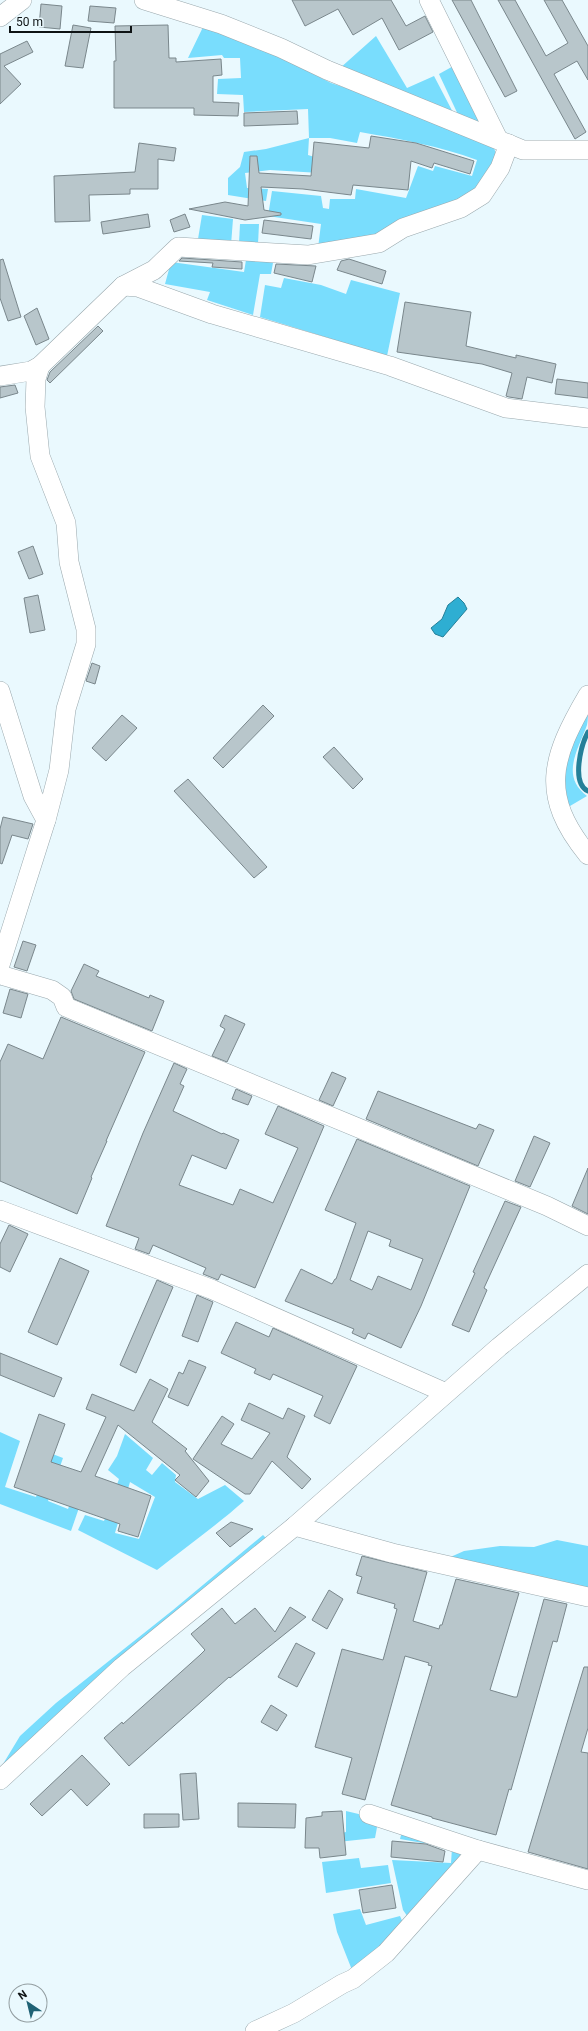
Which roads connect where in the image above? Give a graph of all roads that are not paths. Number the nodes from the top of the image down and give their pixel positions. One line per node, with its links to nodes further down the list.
1 (22, 0): 4 (street)
2 (144, 0): 5 (street)
3 (429, 0): 5 (street)
4 (0, 17)
5 (504, 142): 6 (street); 7 (street)
6 (588, 150)
7 (123, 286): 8 (street); 10 (street)
8 (40, 366): 9 (street); 13 (street)
9 (0, 376)
10 (588, 418)
11 (0, 692): 13 (street)
12 (588, 695): 14 (street)
13 (46, 820): 15 (street)
14 (588, 855)
15 (0, 966)
16 (0, 973): 18 (street)
17 (0, 1210): 20 (street)
18 (588, 1226)
19 (588, 1274): 20 (street)
20 (446, 1394): 21 (street)
21 (295, 1526): 22 (street); 23 (street)
22 (588, 1597)
23 (0, 1780)
24 (369, 1814): 25 (street)
25 (478, 1850): 26 (street); 27 (street)
26 (588, 1880)
27 (255, 2031)

